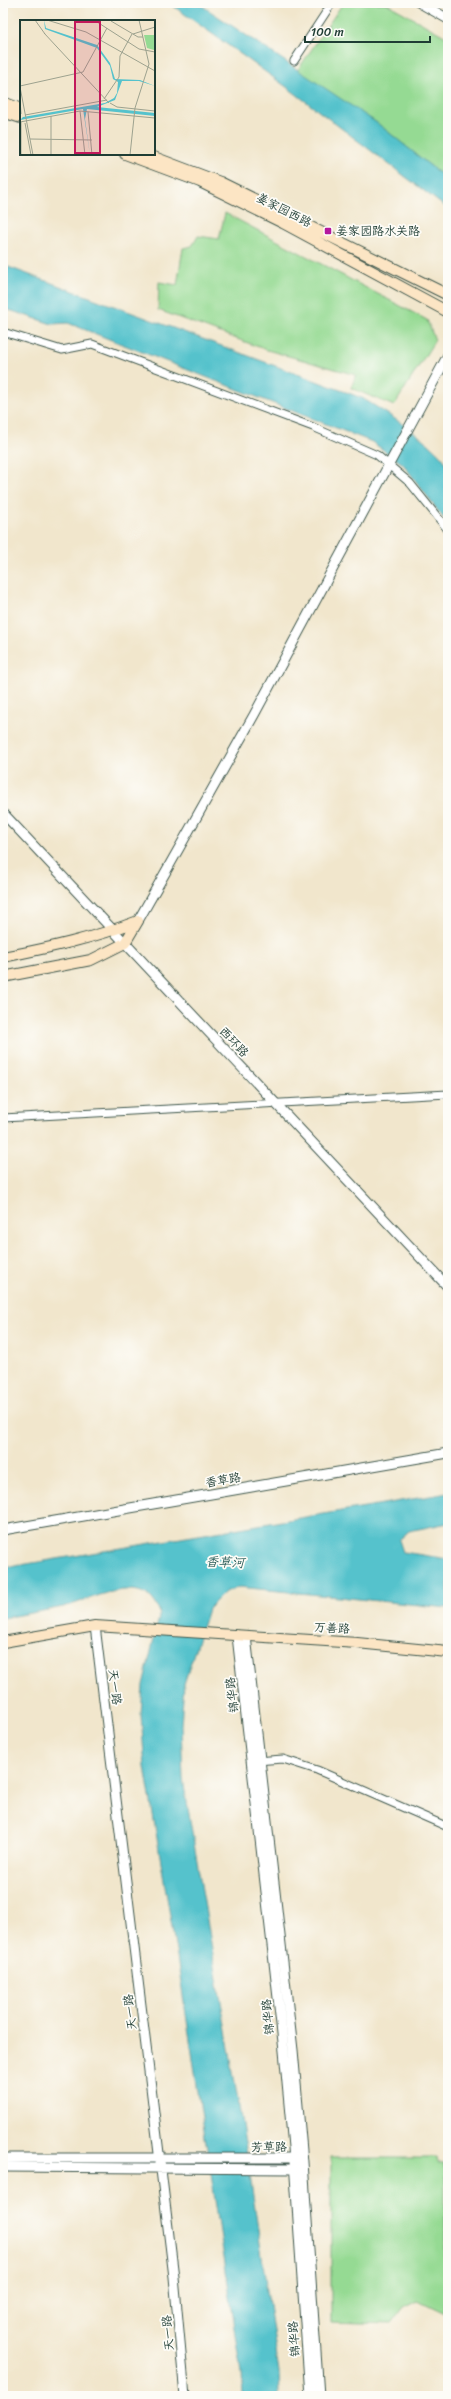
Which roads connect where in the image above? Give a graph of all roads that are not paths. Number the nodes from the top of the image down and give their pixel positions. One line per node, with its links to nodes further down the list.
1 (332, 3): 4 (street)
2 (420, 3): 3 (street)
3 (448, 20)
4 (294, 61)
5 (3, 102): 6 (main road)
6 (20, 109)
7 (3, 112): 8 (main road)
8 (20, 118)
9 (128, 155): 12 (main road, 姜家园西路)
10 (149, 155): 11 (main road, 姜家园西路)
11 (448, 295)
12 (448, 312)
13 (3, 332): 15 (street)
14 (448, 355): 15 (street)
15 (391, 462): 16 (street); 18 (street)
16 (448, 530)
17 (3, 813): 19 (street, 西环路)
18 (138, 921): 19 (main road); 20 (main road)
19 (113, 931): 20 (street, 西环路); 21 (main road)
20 (125, 943): 22 (main road); 24 (street, 西环路)
21 (3, 957)
22 (3, 977)
23 (448, 1094): 24 (street)
24 (276, 1104): 25 (street); 26 (street, 西环路)
25 (3, 1118)
26 (448, 1287)
27 (448, 1453): 28 (street, 香草路)
28 (3, 1530)
29 (95, 1626): 30 (main road, 万善路); 31 (main road, 万善路); 38 (street, 天一路)
30 (242, 1636): 32 (main road, 万善路); 33 (street, 锦华路)
31 (3, 1642)
32 (448, 1652)
33 (256, 1761): 34 (street); 36 (street, 锦华路); 37 (street, 锦华路)
34 (448, 1827)
35 (3, 2158): 38 (street, 芳草路)
36 (294, 2158): 37 (street, 芳草路); 39 (street, 芳草路); 41 (street, 锦华路)
37 (303, 2162): 41 (street, 芳草路); 44 (street, 锦华路)
38 (160, 2163): 39 (street, 芳草路); 40 (street, 芳草路); 42 (street, 天一路)
39 (252, 2164): 41 (street, 芳草路)
40 (3, 2167)
41 (295, 2168): 43 (street, 锦华路)
42 (185, 2396)
43 (310, 2396)
44 (319, 2396)

